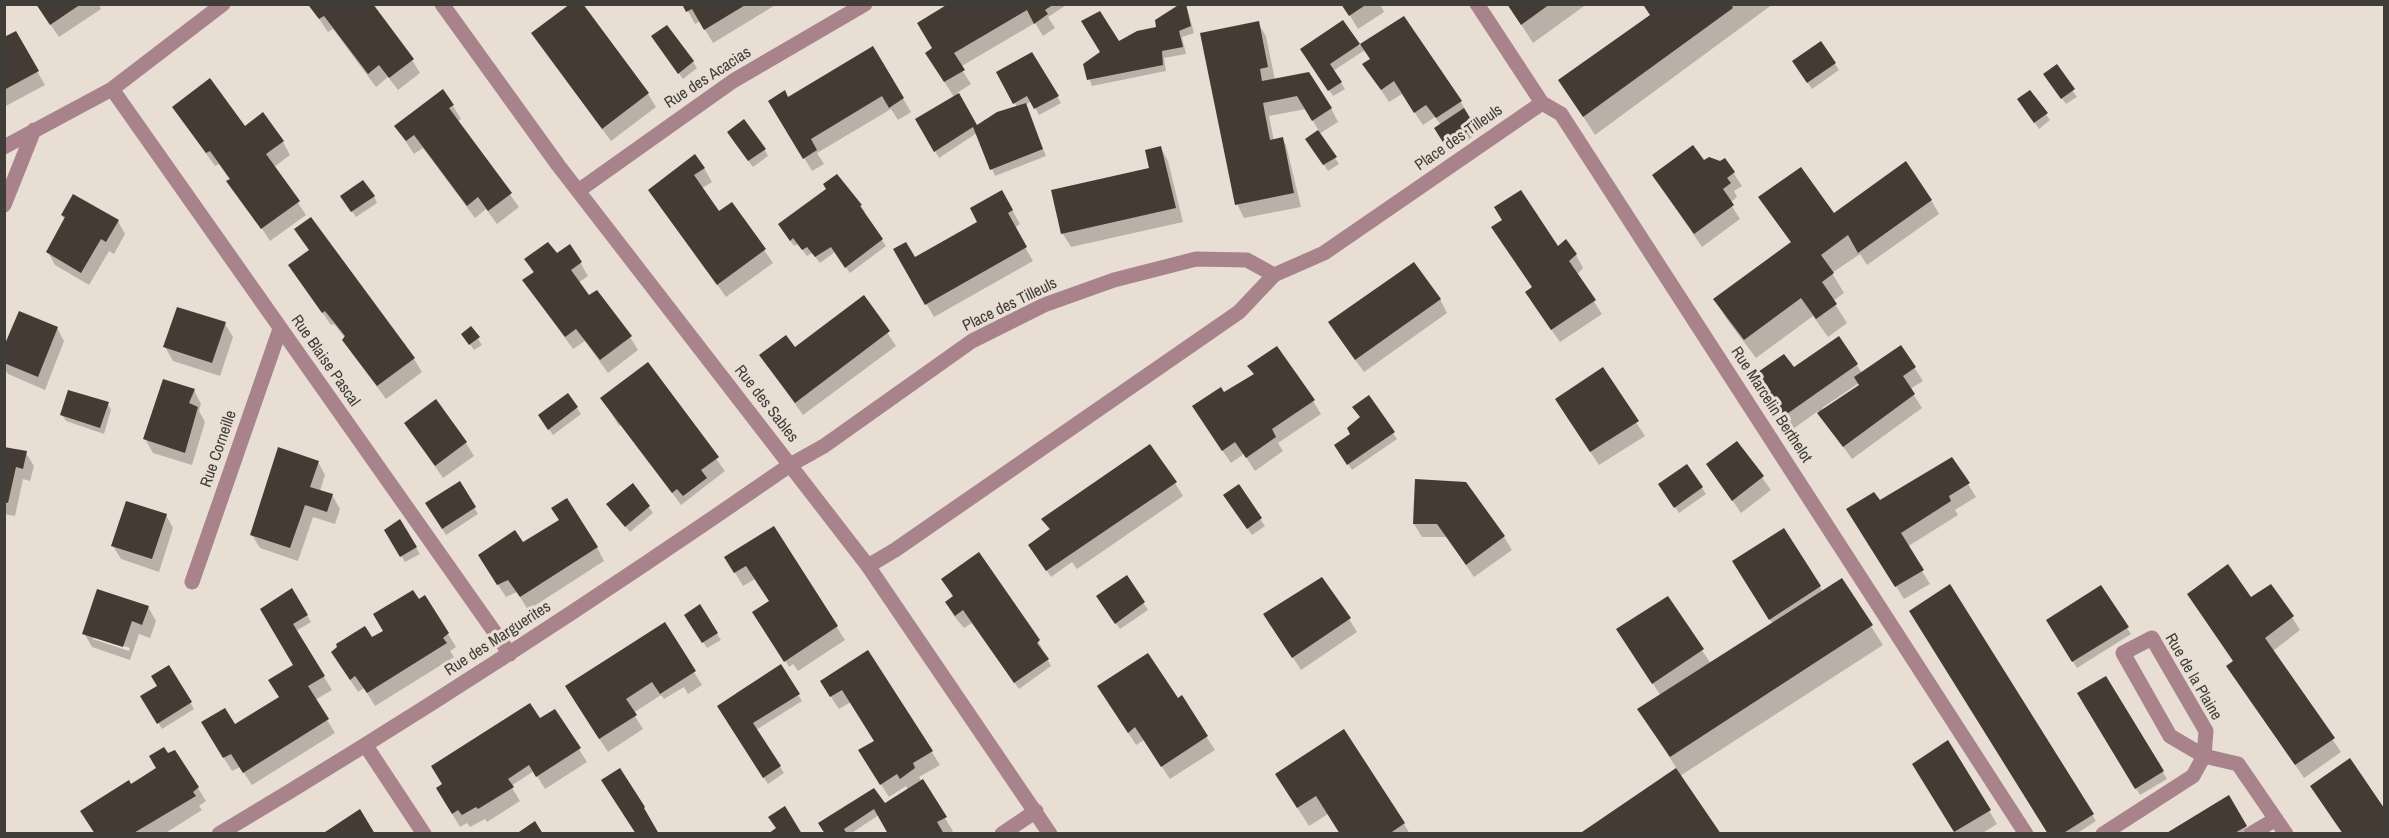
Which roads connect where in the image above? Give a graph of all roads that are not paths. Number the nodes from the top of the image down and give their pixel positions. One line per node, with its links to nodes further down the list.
1 (223, 4): 5 (street)
2 (442, 4): 9 (street, Rue des Sables)
3 (865, 4): 9 (street, Rue des Acacias)
4 (1477, 4): 6 (street, Rue Marcelin Berthelot)
5 (112, 89): 7 (street); 12 (street, Rue Blaise Pascal)
6 (1542, 103): 11 (street, Place des Tilleuls); 25 (street, Rue Marcelin Berthelot)
7 (34, 130): 8 (street); 10 (street)
8 (4, 147)
9 (578, 191): 13 (street, Rue des Sables)
10 (4, 205)
11 (1274, 275): 13 (street, Place des Tilleuls); 14 (street, Place des Tilleuls)
12 (280, 329): 15 (street, Rue Corneille); 16 (street, Rue Blaise Pascal)
13 (790, 465): 14 (street, Rue des Sables); 16 (street, Rue des Marguerites)
14 (868, 566): 19 (street, Rue des Sables)
15 (192, 582)
16 (510, 654): 17 (street, Rue des Marguerites)
17 (366, 746): 21 (street, Rue des Marguerites); 22 (street)
18 (2205, 756): 18 (street, Rue de la Plaine); 20 (street, Rue de la Plaine); 26 (street)
19 (1036, 812): 23 (street); 24 (street, Rue des Sables)
20 (2276, 819): 27 (street); 28 (street, Rue de la Plaine)
21 (219, 834)
22 (424, 834)
23 (1002, 834)
24 (1050, 834)
25 (2026, 834)
26 (2103, 834)
27 (2251, 834)
28 (2286, 834)

